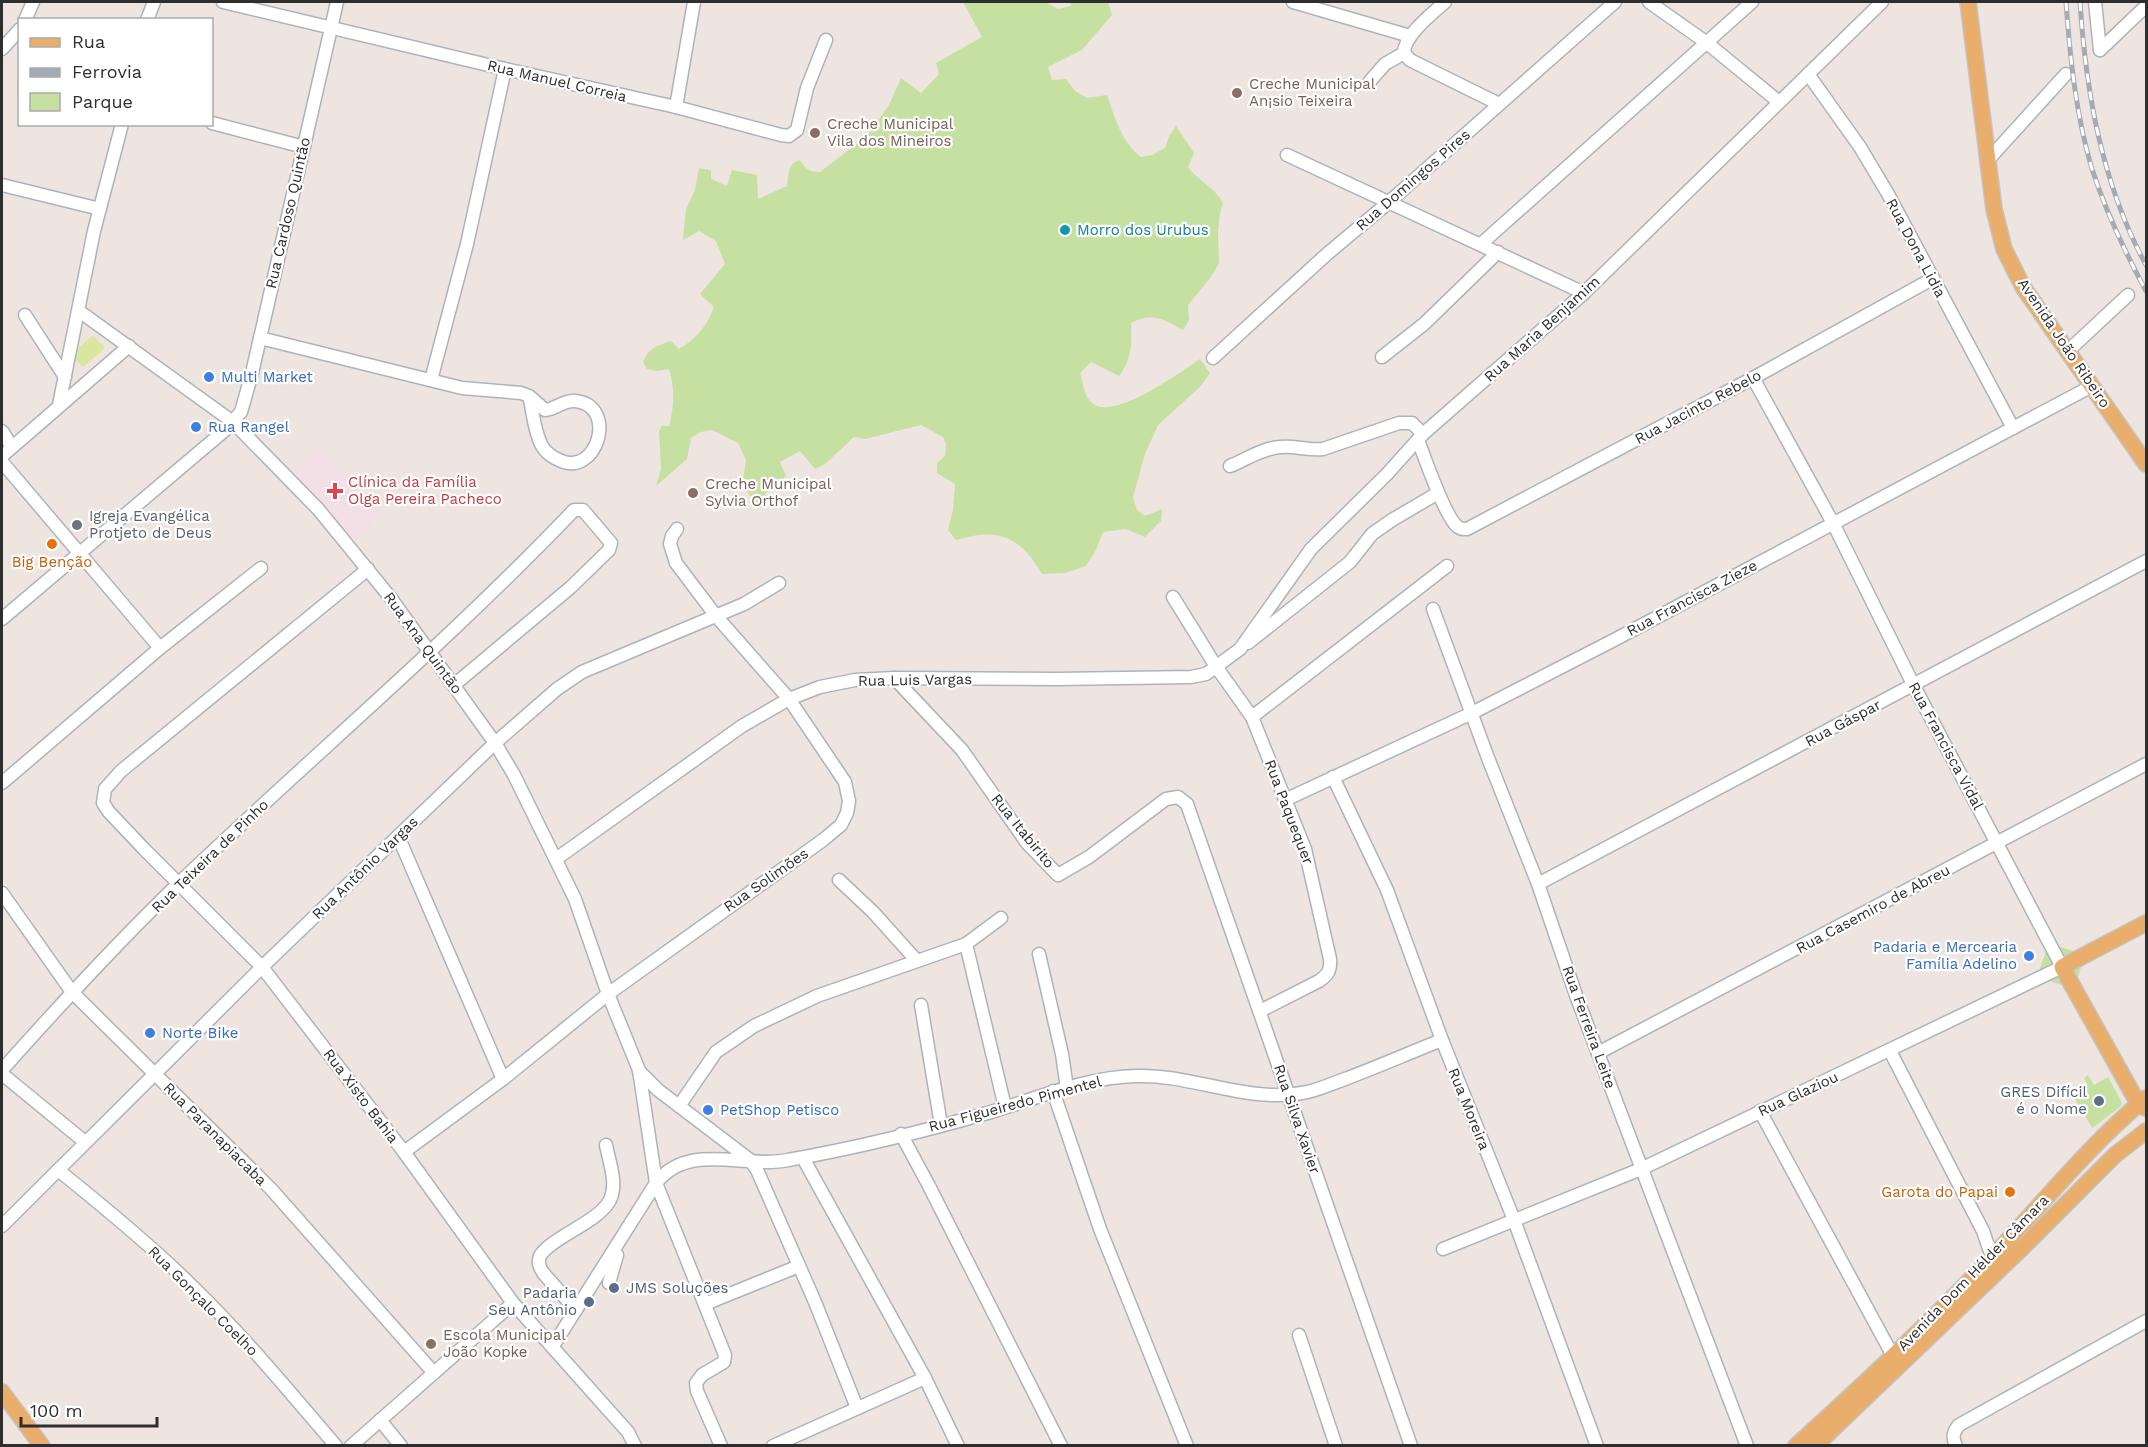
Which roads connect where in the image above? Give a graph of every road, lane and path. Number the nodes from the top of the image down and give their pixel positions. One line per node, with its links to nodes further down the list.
1 (33, 2): 15 (street)
2 (154, 2): 16 (street)
3 (223, 2): 17 (street, Rua Manuel Correia)
4 (337, 2): 17 (street, Rua Cardoso Quintão)
5 (694, 2): 30 (street)
6 (1293, 2): 19 (street)
7 (1615, 2): 29 (street, Rua Domingos Pires)
8 (1649, 2): 21 (street)
9 (1752, 2): 21 (street)
10 (1882, 2): 25 (street, Rua Maria Benjamim)
11 (1968, 2): 35 (main road, Avenida João Ribeiro)
12 (2095, 2): 14 (street)
13 (1441, 3): 19 (street)
14 (2146, 6)
15 (26, 18)
16 (148, 18)
17 (331, 27): 24 (street, Rua Manuel Correia); 33 (street, Rua Cardoso Quintão)
18 (18, 31): 22 (street)
19 (1410, 36): 23 (street)
20 (826, 40): 30 (street, Rua Manuel Correia)
21 (1707, 43): 28 (street); 39 (street)
22 (2, 49)
23 (1404, 53): 27 (street); 29 (street)
24 (506, 69): 30 (street, Rua Manuel Correia); 53 (street)
25 (1808, 74): 28 (street, Rua Maria Benjamim); 41 (street, Rua Dona Lidia)
26 (2066, 74): 35 (street)
27 (1370, 81)
28 (1779, 102): 42 (street, Rua Maria Benjamim)
29 (1499, 104): 37 (street, Rua Domingos Pires)
30 (676, 107)
31 (213, 123): 33 (street)
32 (121, 126): 38 (street)
33 (304, 147): 46 (street, Rua Cardoso Quintão)
34 (1287, 155): 37 (street)
35 (1988, 160): 48 (main road, Avenida João Ribeiro)
36 (2, 185): 38 (street)
37 (1389, 202): 39 (street); 50 (street, Rua Domingos Pires)
38 (100, 210): 44 (street)
39 (1481, 244): 40 (street)
40 (1498, 252): 42 (street); 49 (street)
41 (1932, 279): 52 (street, Rua Jacinto Rebelo); 58 (street, Rua Dona Lidia)
42 (1584, 293): 60 (street, Rua Maria Benjamim)
43 (2128, 295): 48 (street)
44 (79, 311): 47 (street, Rua Ana Quintão); 51 (street)
45 (24, 315): 51 (street)
46 (260, 338): 53 (street); 57 (street, Rua Cardoso Quintão)
47 (129, 346): 56 (street); 57 (street, Rua Ana Quintão)
48 (2068, 351): 54 (main road, Avenida João Ribeiro)
49 (1382, 357)
50 (1213, 358)
51 (65, 377): 56 (street)
52 (1753, 378): 66 (street, Rua Jacinto Rebelo); 67 (street, Rua Francisca Vidal)
53 (431, 380): 55 (street)
54 (2092, 386): 58 (street, Rua Francisca Zieze); 64 (main road, Avenida João Ribeiro)
55 (530, 396): 55 (street)
56 (59, 405): 61 (street)
57 (233, 422): 69 (street); 73 (street, Rua Ana Quintão)
58 (2013, 428): 67 (street, Rua Francisca Zieze)
59 (2, 431): 61 (street)
60 (1420, 437): 65 (street); 66 (street); 80 (street, Rua Maria Benjamim)
61 (12, 447): 62 (street)
62 (2, 456)
63 (2, 462): 69 (street)
64 (2146, 464)
65 (1230, 466)
66 (1438, 493): 80 (street)
67 (1833, 523): 85 (street, Rua Francisca Vidal); 87 (street, Rua Francisca Zieze)
68 (677, 529): 77 (street, Rua Solimões)
69 (80, 552): 78 (street); 79 (street)
70 (2146, 561): 85 (street, Rua Gáspar)
71 (1447, 566): 88 (street)
72 (261, 568): 79 (street)
73 (368, 569): 81 (street, Rua Ana Quintão); 99 (street, Rua Xisto Bahia)
74 (779, 583): 77 (street, Rua Antônio Vargas)
75 (1173, 597): 82 (street, Rua Paquequer)
76 (1433, 609): 87 (street, Rua Ferreira Leite)
77 (716, 616): 86 (street, Rua Solimões); 89 (street, Rua Antônio Vargas)
78 (2, 619)
79 (160, 648): 92 (street)
80 (1240, 649): 82 (street, Rua Maria Benjamim)
81 (429, 651): 84 (street, Rua Ana Quintão); 84 (street, Rua Teixeira de Pinho); 99 (street, Rua Teixeira de Pinho)
82 (1216, 668): 83 (street, Rua Luis Vargas); 88 (street, Rua Paquequer)
83 (894, 678): 86 (street, Rua Luis Vargas); 93 (street, Rua Itabirito)
84 (454, 684): 89 (street, Rua Ana Quintão)
85 (1914, 686): 96 (street, Rua Francisca Vidal); 100 (street, Rua Gáspar)
86 (789, 699): 97 (street, Rua Luis Vargas); 110 (street, Rua Solimões)
87 (1472, 712): 91 (street, Rua Francisca Zieze); 100 (street, Rua Ferreira Leite)
88 (1252, 717): 94 (street, Rua Paquequer)
89 (495, 743): 95 (street, Rua Antônio Vargas); 97 (street, Rua Ana Quintão)
90 (2146, 764): 96 (street, Rua Casemiro de Abreu)
91 (1333, 777): 94 (street, Rua Francisca Zieze); 113 (street, Rua Moreira)
92 (2, 783)
93 (1178, 797): 112 (street, Rua Silva Xavier)
94 (1287, 799): 112 (street, Rua Paquequer)
95 (398, 836): 107 (street, Rua Antônio Vargas); 119 (street)
96 (1996, 844): 108 (street, Rua Francisca Vidal); 115 (street, Rua Casemiro de Abreu)
97 (556, 859): 110 (street, Rua Ana Quintão)
98 (839, 880): 106 (street)
99 (179, 884): 107 (street, Rua Xisto Bahia); 109 (street, Rua Teixeira de Pinho)
100 (1538, 884): 115 (street, Rua Ferreira Leite)
101 (2, 892): 109 (street, Rua Paranapiacaba)
102 (1000, 918): 104 (street)
103 (2146, 923): 108 (main road, Rua Glaziou)
104 (966, 944): 106 (street); 125 (street)
105 (1039, 954): 120 (street)
106 (917, 961): 124 (street)
107 (262, 967): 118 (street, Rua Antônio Vargas); 133 (street, Rua Xisto Bahia)
108 (2062, 967): 114 (street, Rua Glaziou); 123 (main road, Rua Francisca Vidal)
109 (72, 992): 117 (street, Rua Teixeira de Pinho); 118 (street, Rua Paranapiacaba)
110 (608, 994): 116 (street, Rua Ana Quintão); 119 (street, Rua Solimões)
111 (921, 1005): 127 (street)
112 (1260, 1011): 122 (street, Rua Silva Xavier)
113 (1442, 1040): 122 (street, Rua Figueiredo Pimentel); 140 (street, Rua Moreira)
114 (1890, 1051): 126 (street, Rua Glaziou); 142 (street)
115 (1598, 1053): 137 (street, Rua Ferreira Leite)
116 (639, 1070): 124 (street); 139 (street)
117 (2, 1072): 131 (street)
118 (155, 1073): 131 (street, Rua Antônio Vargas); 156 (street, Rua Paranapiacaba)
119 (503, 1079): 133 (street, Rua Solimões)
120 (1067, 1088): 121 (street, Rua Figueiredo Pimentel); 122 (street, Rua Figueiredo Pimentel)
121 (1053, 1091): 125 (street, Rua Figueiredo Pimentel); 170 (street)
122 (1289, 1095): 172 (street, Rua Silva Xavier)
123 (2144, 1104): 130 (main road, Avenida Dom Hélder Câmara)
124 (679, 1106): 136 (street)
125 (1005, 1107): 127 (street, Rua Figueiredo Pimentel)
126 (1760, 1111): 137 (street, Rua Glaziou); 155 (street)
127 (941, 1125): 129 (street, Rua Figueiredo Pimentel)
128 (2146, 1131): 134 (main road, Avenida Dom Hélder Câmara)
129 (902, 1134): 135 (street, Rua Figueiredo Pimentel); 169 (street)
130 (2101, 1138): 134 (main road); 144 (main road, Avenida Dom Hélder Câmara)
131 (85, 1142): 138 (street, Rua Antônio Vargas)
132 (606, 1145): 151 (street)
133 (404, 1152): 149 (street, Rua Xisto Bahia)
134 (2115, 1155): 176 (main road, Avenida Dom Hélder Câmara)
135 (803, 1158): 136 (street, Rua Figueiredo Pimentel); 157 (street)
136 (750, 1160): 139 (street, Rua Figueiredo Pimentel); 147 (street)
137 (1641, 1169): 140 (street, Rua Glaziou); 174 (street, Rua Ferreira Leite)
138 (58, 1170): 141 (street, Rua Antônio Vargas); 162 (street, Rua Gonçalo Coelho)
139 (656, 1183): 143 (street, Rua Figueiredo Pimentel); 150 (street)
140 (1514, 1220): 145 (street, Rua Glaziou); 173 (street, Rua Moreira)
141 (2, 1226)
142 (1983, 1231): 144 (street); 146 (street)
143 (621, 1239): 148 (street, Rua Figueiredo Pimentel); 151 (street, Rua Figueiredo Pimentel)
144 (2008, 1240): 146 (main road, Avenida Dom Hélder Câmara)
145 (1443, 1249)
146 (1992, 1257): 155 (main road, Avenida Dom Hélder Câmara)
147 (799, 1266): 150 (street); 159 (street)
148 (609, 1283)
149 (513, 1303): 154 (street, Rua Xisto Bahia); 156 (street)
150 (705, 1304): 166 (street)
151 (576, 1310): 154 (street, Rua Figueiredo Pimentel)
152 (2146, 1321): 177 (street)
153 (1299, 1335): 171 (street)
154 (553, 1346): 165 (street, Rua Xisto Bahia)
155 (1893, 1356): 175 (main road, Avenida Dom Hélder Câmara)
156 (434, 1373): 160 (street)
157 (924, 1378): 159 (street); 168 (street)
158 (2, 1392): 161 (main road)
159 (857, 1408): 167 (street)
160 (380, 1420): 163 (street); 164 (street)
161 (42, 1446)
162 (336, 1446)
163 (351, 1446)
164 (401, 1446)
165 (635, 1446)
166 (721, 1446)
167 (773, 1446)
168 (958, 1446)
169 (1061, 1446)
170 (1187, 1446)
171 (1336, 1446)
172 (1411, 1446)
173 (1597, 1446)
174 (1747, 1446)
175 (1796, 1446)
176 (1815, 1446)
177 (1956, 1446)

